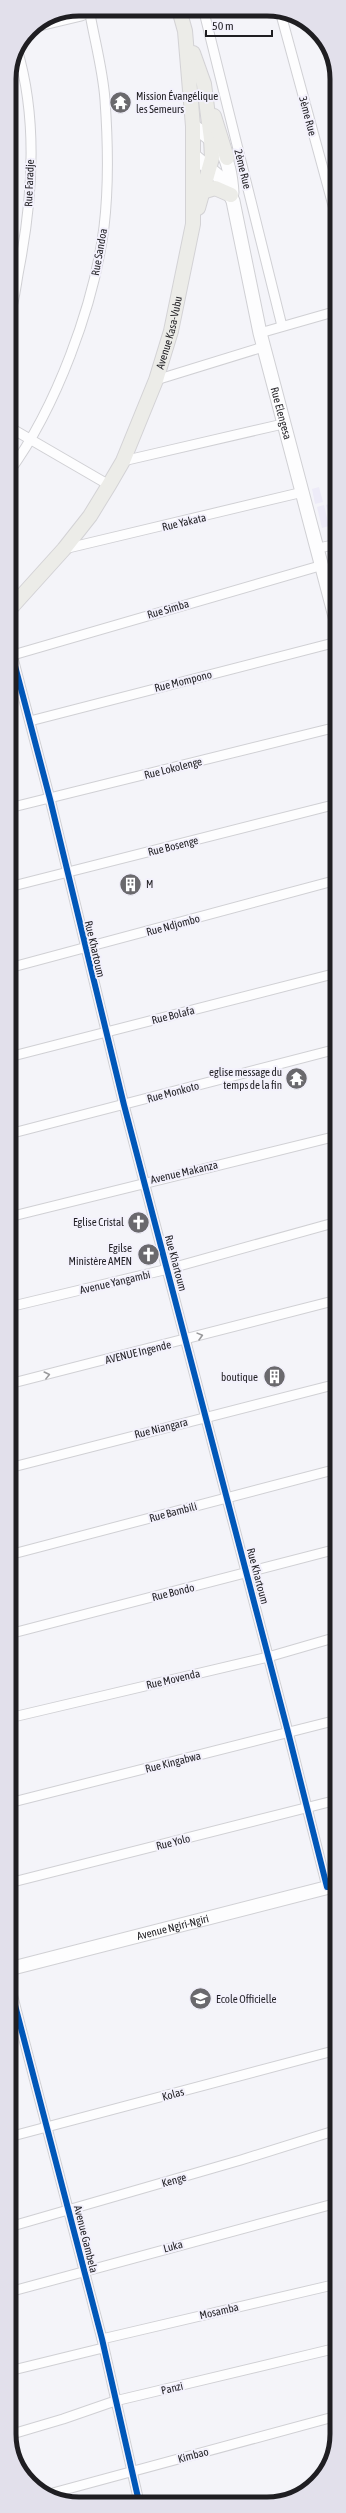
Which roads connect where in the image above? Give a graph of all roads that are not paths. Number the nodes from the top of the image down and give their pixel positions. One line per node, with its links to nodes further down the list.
1 (90, 16): 25 (street, Rue Sandoa)
2 (181, 16): 5 (main road, Avenue Kasa-Vubu)
3 (205, 16): 19 (street, 2ème Rue)
4 (282, 18): 14 (street, 3ème Rue)
5 (185, 31): 7 (main road); 8 (main road, Avenue Kasa-Vubu)
6 (20, 59): 17 (street, Rue Faradje)
7 (205, 92): 9 (main road); 11 (main road)
8 (193, 126): 9 (street); 10 (main road, Avenue Kasa-Vubu)
9 (211, 140): 11 (street); 12 (main road)
10 (193, 155): 12 (street); 16 (main road, Avenue Kasa-Vubu)
11 (227, 158): 15 (street)
12 (208, 167): 13 (main road); 15 (street)
13 (202, 192): 15 (main road); 16 (main road)
14 (330, 194)
15 (232, 198): 20 (street, Rue Elengesa)
16 (193, 224): 22 (main road, Avenue Kasa-Vubu)
17 (16, 281)
18 (330, 313): 19 (street)
19 (282, 326): 20 (street)
20 (260, 333): 21 (street, Rue Elengesa)
21 (263, 347): 22 (street); 23 (street, Rue Elengesa)
22 (156, 380): 26 (main road, Avenue Kasa-Vubu)
23 (283, 424): 26 (street); 29 (street, Rue Elengesa)
24 (16, 431): 25 (street)
25 (32, 439): 27 (street, Rue Sandoa); 28 (street)
26 (123, 460): 28 (main road, Avenue Kasa-Vubu)
27 (16, 462)
28 (110, 485): 32 (main road, Avenue Kasa-Vubu)
29 (303, 492): 31 (street, Rue Elengesa); 32 (street, Rue Yakata)
30 (330, 545): 31 (street)
31 (318, 548): 33 (street, Rue Elengesa)
32 (64, 549): 35 (main road, Avenue Kasa-Vubu)
33 (323, 565): 34 (street, Rue Elengesa); 37 (street, Rue Simba)
34 (330, 594)
35 (16, 602)
36 (330, 644): 39 (street, Rue Mompono)
37 (16, 654)
38 (16, 667): 39 (street, Rue Khartoum)
39 (30, 721): 41 (street, Rue Khartoum)
40 (330, 729): 41 (street, Rue Lokolenge)
41 (50, 799): 42 (street, Rue Lokolenge); 44 (street, Rue Khartoum)
42 (16, 806)
43 (330, 806): 44 (street, Rue Bosenge)
44 (67, 872): 46 (street, Rue Bosenge); 47 (street, Rue Khartoum)
45 (330, 882): 47 (street, Rue Ndjombo)
46 (16, 885)
47 (84, 949): 48 (street, Rue Ndjombo); 50 (street, Rue Khartoum)
48 (16, 966)
49 (330, 975): 50 (street, Rue Bolafa)
50 (106, 1032): 52 (street, Rue Bolafa); 53 (street, Rue Khartoum)
51 (330, 1051): 53 (street, Rue Monkoto)
52 (16, 1055)
53 (124, 1105): 54 (street, Rue Monkoto); 56 (street, Rue Khartoum)
54 (16, 1132)
55 (330, 1138): 56 (street, Avenue Makanza)
56 (144, 1182): 57 (street, Avenue Makanza); 59 (street, Rue Khartoum)
57 (16, 1215)
58 (330, 1224): 59 (street, Avenue Yangambi)
59 (168, 1269): 61 (street, Avenue Yangambi); 62 (street, Rue Khartoum)
60 (330, 1302): 62 (street, AVENUE Ingende, one-way to 60)
61 (16, 1305)
62 (184, 1340): 63 (street, AVENUE Ingende, one-way to 62); 65 (street, Rue Khartoum)
63 (16, 1382)
64 (330, 1386): 65 (street, Rue Niangara)
65 (204, 1417): 66 (street, Rue Niangara); 68 (street, Rue Khartoum)
66 (16, 1466)
67 (330, 1471): 68 (street, Rue Bambili)
68 (226, 1498): 70 (street, Rue Bambili); 71 (street, Rue Khartoum)
69 (330, 1551): 71 (street, Rue Bondo)
70 (16, 1553)
71 (247, 1573): 72 (street, Rue Bondo); 74 (street, Rue Khartoum)
72 (16, 1632)
73 (330, 1639): 74 (street, Rue Movenda)
74 (268, 1657): 75 (street, Rue Movenda); 77 (street, Rue Khartoum)
75 (16, 1716)
76 (330, 1722): 77 (street, Rue Kingabwa)
77 (288, 1732): 78 (street, Rue Kingabwa); 80 (street, Rue Khartoum)
78 (16, 1801)
79 (330, 1802): 80 (street, Rue Yolo)
80 (306, 1808): 81 (street, Rue Khartoum); 82 (street, Rue Yolo)
81 (330, 1880)
82 (16, 1881)
83 (330, 1887): 84 (street, Avenue Ngiri-Ngiri)
84 (16, 1967)
85 (16, 2008): 87 (street, Avenue Gambela)
86 (330, 2052): 87 (street, Kolas)
87 (48, 2127): 89 (street, Kolas); 91 (street, Avenue Gambela)
88 (330, 2132): 91 (street, Kenge)
89 (16, 2135)
90 (330, 2205): 93 (street, Luka)
91 (69, 2210): 92 (street, Kenge); 93 (street, Avenue Gambela)
92 (16, 2225)
93 (84, 2271): 95 (street, Luka); 96 (street, Avenue Gambela)
94 (330, 2286): 96 (street, Mosamba)
95 (16, 2290)
96 (102, 2343): 98 (street, Mosamba); 99 (street, Avenue Gambela)
97 (330, 2350): 99 (street, Panzi)
98 (16, 2369)
99 (115, 2401): 101 (street, Panzi); 102 (street, Avenue Gambela)
100 (330, 2418): 102 (street, Kimbao)
101 (16, 2433)
102 (132, 2471): 103 (street, Kimbao); 104 (street, Avenue Gambela)
103 (55, 2492)
104 (138, 2497)

